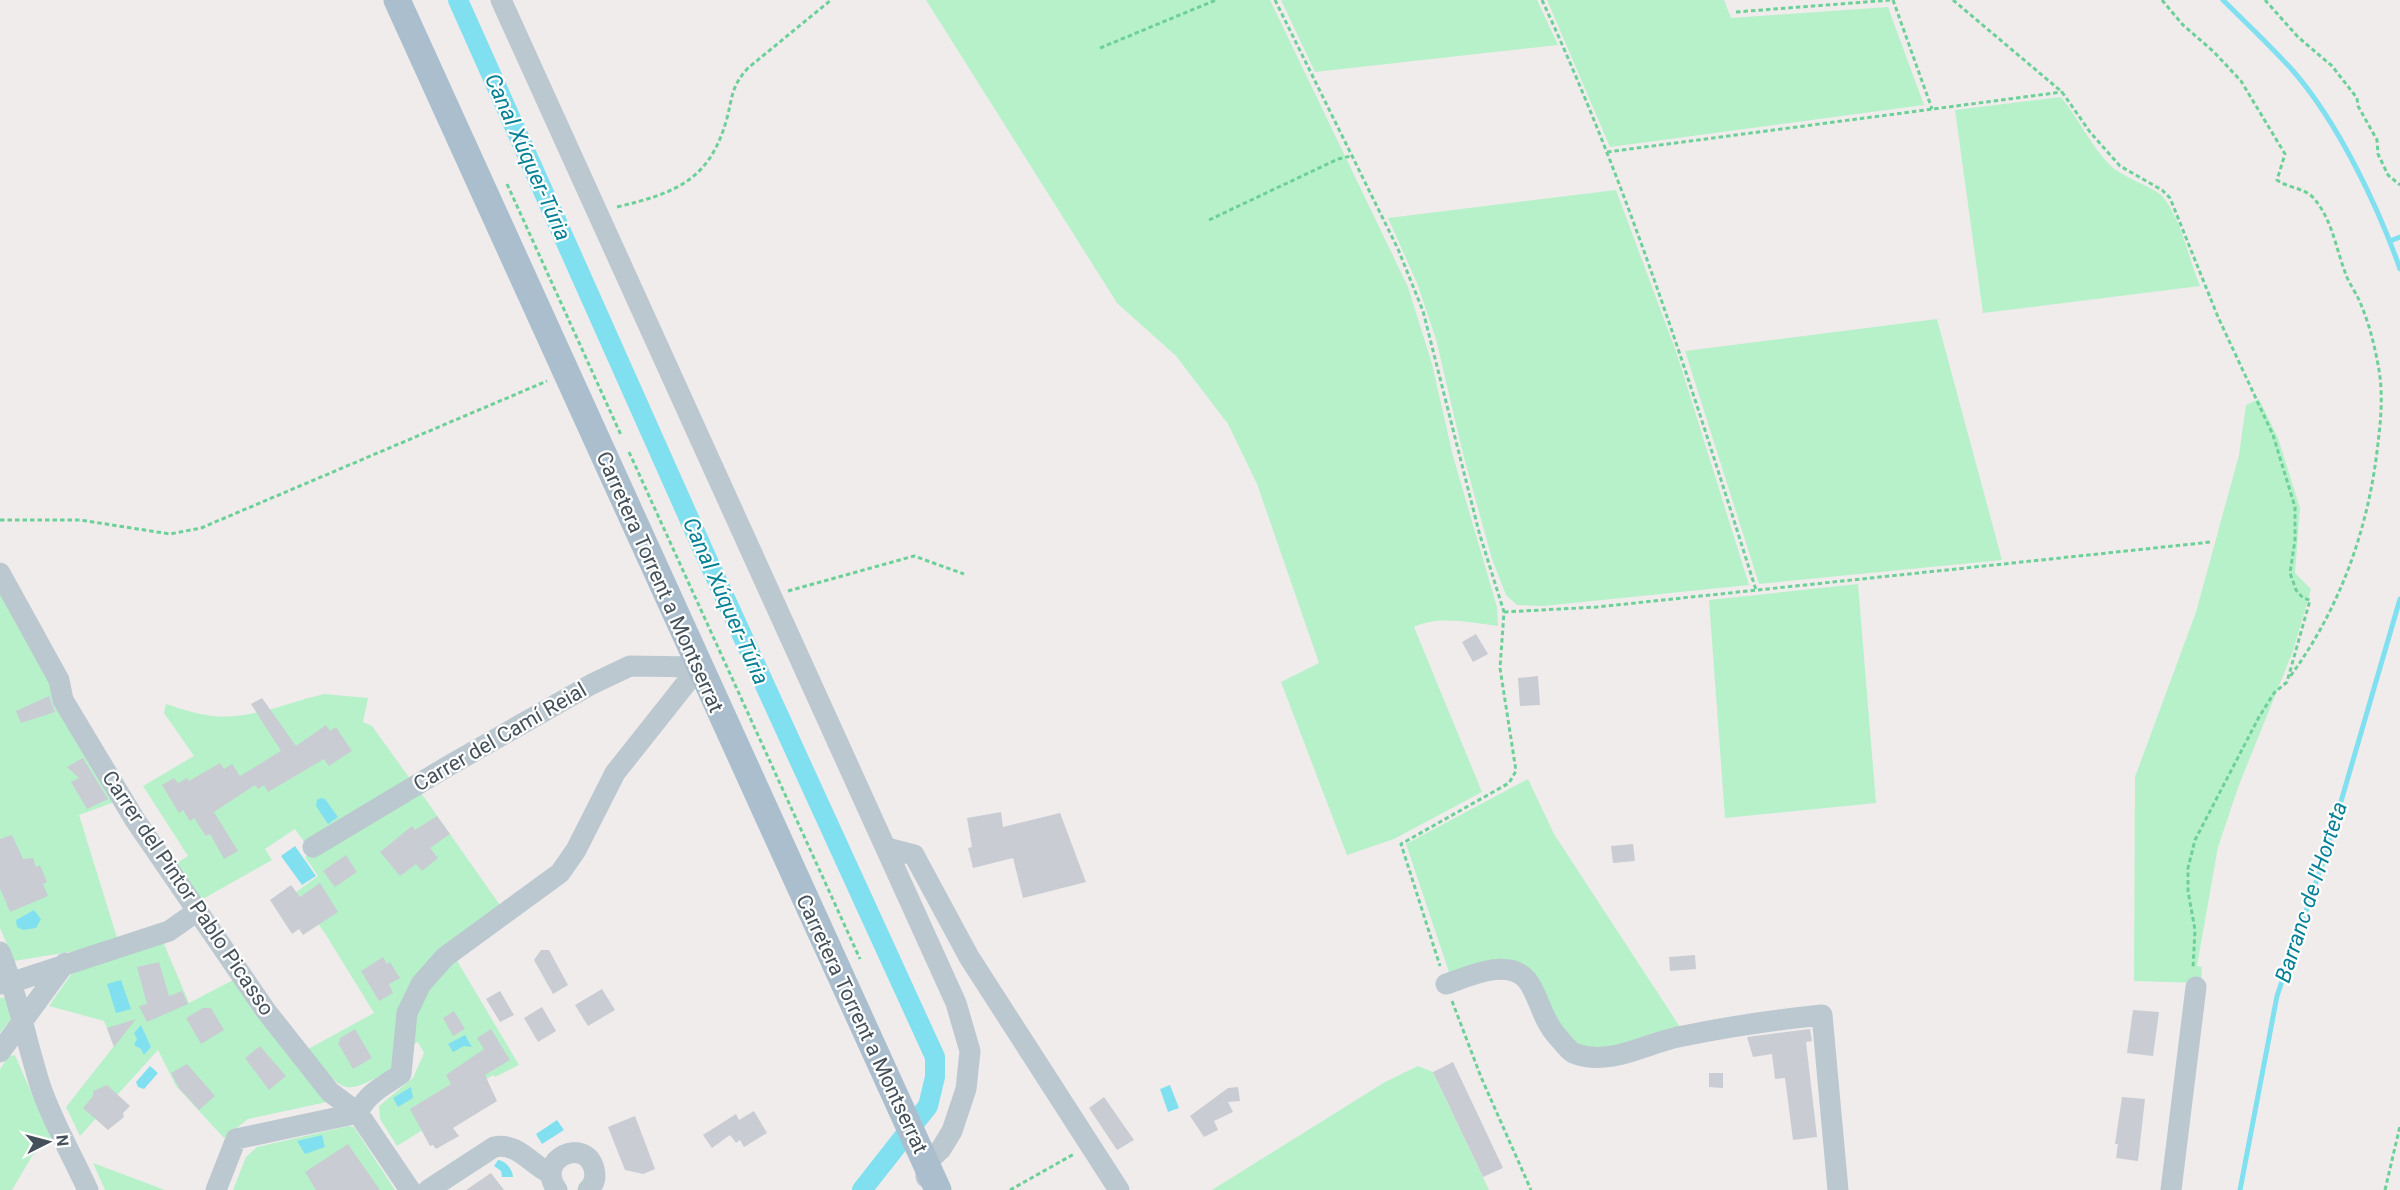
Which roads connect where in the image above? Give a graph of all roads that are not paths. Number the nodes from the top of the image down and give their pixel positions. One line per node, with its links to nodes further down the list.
1 (397, 0): 4 (main road, Carretera Torrent a Montserrat)
2 (501, 0): 6 (street)
3 (0, 573): 7 (street, Carrer del Pintor Pablo Picasso)
4 (699, 667): 5 (street, Carrer del Camí Reial); 15 (street); 16 (main road, Carretera Torrent a Montserrat)
5 (312, 847)
6 (887, 848): 16 (street); 25 (street)
7 (196, 912): 9 (street); 15 (street, Carrer del Pintor Pablo Picasso)
8 (0, 952): 10 (street)
9 (65, 963): 10 (street); 13 (street)
10 (6, 983): 13 (street)
11 (1446, 984): 26 (street)
12 (2196, 987): 27 (street)
13 (21, 1023): 14 (street); 18 (street)
14 (0, 1052)
15 (358, 1113): 19 (street); 20 (street, Carrer del Pintor Pablo Picasso)
16 (924, 1158): 23 (street); 24 (main road)
17 (554, 1182): 21 (street); 22 (street)
18 (88, 1190)
19 (216, 1190)
20 (410, 1190)
21 (428, 1190)
22 (588, 1190)
23 (927, 1190)
24 (938, 1190)
25 (1119, 1190)
26 (1838, 1190)
27 (2171, 1190)

